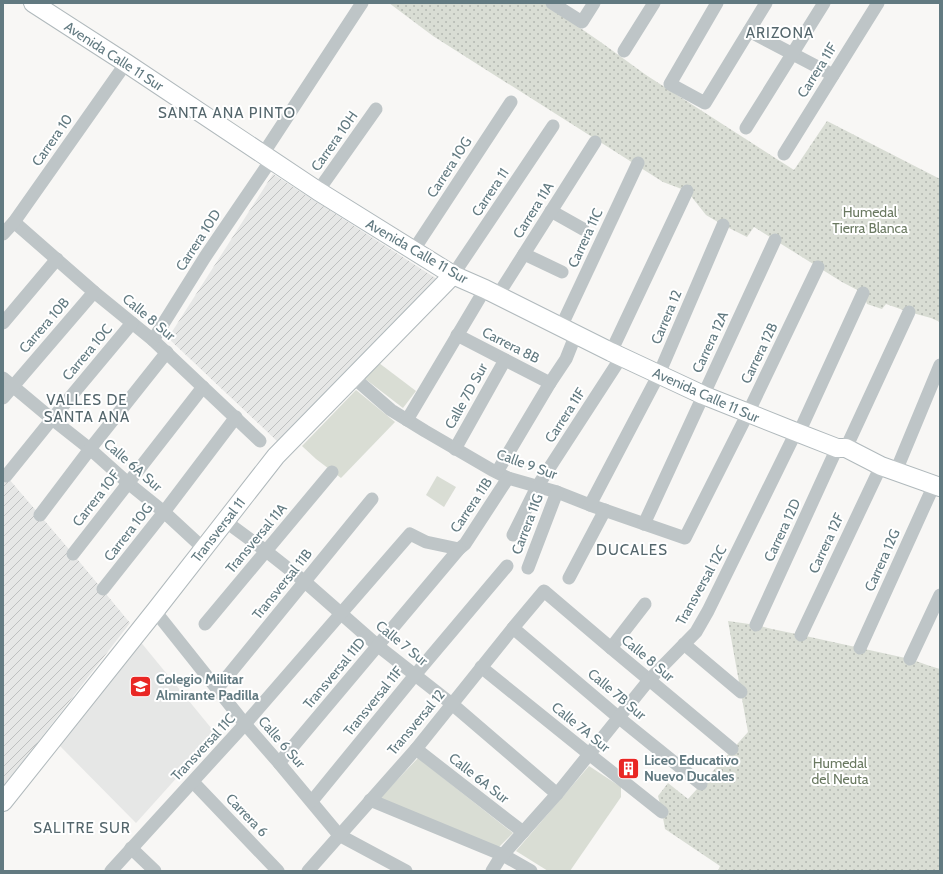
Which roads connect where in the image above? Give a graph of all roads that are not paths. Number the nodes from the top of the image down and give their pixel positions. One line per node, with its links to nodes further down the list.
1 (33, 3): 13 (street, Avenida Calle 11 Sur)
2 (362, 3): 21 (street, Carrera 10D)
3 (552, 3): 4 (street)
4 (594, 3)
5 (654, 3): 11 (street)
6 (717, 3): 10 (street)
7 (766, 3): 10 (street)
8 (824, 3): 12 (street)
9 (878, 3): 14 (street, Carrera 11F)
10 (749, 31): 12 (street)
11 (624, 51)
12 (792, 54): 14 (street); 18 (street)
13 (126, 63): 21 (street, Avenida Calle 11 Sur); 26 (street, Carrera 10)
14 (833, 75): 20 (street, Carrera 11F)
15 (511, 102): 31 (street, Carrera 10G)
16 (376, 109): 23 (street, Carrera 10H)
17 (553, 126): 36 (street, Carrera 11)
18 (746, 128)
19 (595, 142): 25 (street, Carrera 11A)
20 (784, 154)
21 (267, 157): 23 (street, Avenida Calle 11 Sur); 45 (street, Carrera 10D)
22 (638, 163): 43 (street, Carrera 11C)
23 (318, 191): 31 (street, Avenida Calle 11 Sur)
24 (687, 191): 47 (street, Carrera 11F)
25 (551, 211): 28 (street); 32 (street, Carrera 11A)
26 (14, 222): 29 (street, Carrera 10); 33 (street, Calle 8 Sur)
27 (723, 225): 50 (street, Carrera 12)
28 (583, 229)
29 (3, 234)
30 (775, 240): 55 (street, Carrera 12A)
31 (413, 251): 36 (street, Avenida Calle 11 Sur)
32 (524, 254): 35 (street); 38 (street, Carrera 11A)
33 (57, 259): 37 (street, Calle 8 Sur); 41 (street)
34 (818, 267): 57 (street, Carrera 12B)
35 (562, 272)
36 (453, 275): 38 (street, Avenida Calle 11 Sur); 51 (street, Transversal 11)
37 (94, 292): 42 (street, Calle 8 Sur); 52 (street, Carrera 10B)
38 (491, 292): 43 (street, Avenida Calle 11 Sur); 44 (street, Carrera 11A)
39 (864, 294): 61 (street, Transversal 12C)
40 (909, 312): 63 (street, Carrera 12D)
41 (3, 323)
42 (132, 323): 45 (street, Calle 8 Sur); 59 (street, Carrera 10C)
43 (568, 330): 47 (street, Avenida Calle 11 Sur); 53 (street, Carrera 11C)
44 (457, 335): 48 (street, Carrera 8B); 60 (street, Carrera 11A)
45 (154, 340): 46 (street, Calle 8 Sur)
46 (167, 352): 54 (street, Calle 8 Sur); 64 (street)
47 (617, 354): 50 (street, Avenida Calle 11 Sur); 72 (street, Carrera 11F)
48 (505, 360): 53 (street, Carrera 8B); 65 (street, Calle 7D Sur)
49 (940, 365): 66 (street, Carrera 12F)
50 (659, 374): 55 (street, Avenida Calle 11 Sur); 75 (street, Carrera 12)
51 (353, 377): 60 (street, Calle 9 Sur); 79 (street, Transversal 11)
52 (8, 382): 56 (street, Carrera 10B); 59 (street, Calle 6A Sur)
53 (550, 382): 68 (street, Carrera 11C)
54 (204, 387): 58 (street, Calle 8 Sur); 70 (street, Carrera 10F)
55 (703, 395): 57 (street, Avenida Calle 11 Sur); 80 (street, Carrera 12A)
56 (3, 398)
57 (748, 414): 61 (street, Avenida Calle 11 Sur); 82 (street, Carrera 12B)
58 (236, 417): 62 (street, Calle 8 Sur); 77 (street, Carrera 10G)
59 (52, 419): 64 (street, Calle 6A Sur); 69 (street, Carrera 10C)
60 (407, 420): 65 (street, Calle 9 Sur)
61 (796, 432): 63 (street, Avenida Calle 11 Sur); 101 (street, Transversal 12C)
62 (260, 441)
63 (841, 448): 66 (street, Avenida Calle 11 Sur); 98 (street, Carrera 12D)
64 (90, 449): 70 (street, Calle 6A Sur); 78 (street)
65 (455, 449): 68 (street, Calle 9 Sur)
66 (888, 468): 71 (street, Avenida Calle 11 Sur); 100 (street, Carrera 12F)
67 (332, 472): 85 (street, Transversal 11A)
68 (502, 475): 72 (street, Calle 9 Sur); 84 (street, Carrera 11B)
69 (6, 476)
70 (128, 483): 77 (street, Calle 6A Sur); 86 (street, Carrera 10F)
71 (937, 486): 104 (street, Carrera 12G)
72 (537, 487): 73 (street, Calle 9 Sur); 81 (street, Carrera 11F)
73 (557, 492): 75 (street, Calle 9 Sur); 88 (street, Carrera 11G)
74 (372, 499): 90 (street, Transversal 11B)
75 (590, 505): 76 (street, Calle 9 Sur)
76 (605, 510): 80 (street, Calle 9 Sur); 89 (street)
77 (164, 512): 83 (street, Calle 6A Sur); 91 (street, Carrera 10G)
78 (40, 515)
79 (225, 521): 83 (street, Transversal 11); 85 (street, Calle 7 Sur)
80 (644, 524): 82 (street, Calle 9 Sur)
81 (513, 535)
82 (685, 538)
83 (204, 548): 95 (street, Transversal 11)
84 (459, 549): 96 (street, Transversal 11C); 102 (street, Transversal 11D)
85 (266, 552): 90 (street, Calle 7 Sur); 97 (street, Transversal 11A)
86 (73, 554)
87 (507, 566): 107 (street, Transversal 11F)
88 (528, 568)
89 (569, 578)
90 (304, 582): 96 (street, Calle 7 Sur); 109 (street, Transversal 11B)
91 (103, 590)
92 (544, 591): 99 (street, Transversal 12); 103 (street, Calle 8 Sur)
93 (940, 595): 105 (street)
94 (645, 604): 103 (street)
95 (155, 611): 109 (street, Calle 6 Sur); 123 (street, Transversal 11)
96 (341, 613): 102 (street, Calle 7 Sur); 113 (street, Transversal 11C)
97 (205, 624)
98 (756, 625)
99 (513, 628): 106 (street, Transversal 12); 112 (street, Calle 7B Sur)
100 (801, 635)
101 (684, 644): 108 (street, Transversal 12C); 110 (street)
102 (378, 646): 107 (street, Calle 7 Sur); 117 (street, Transversal 11D)
103 (611, 648): 108 (street, Calle 8 Sur)
104 (860, 648)
105 (910, 659)
106 (481, 667): 111 (street, Transversal 12); 116 (street, Calle 7A Sur)
107 (416, 675): 111 (street, Calle 7 Sur); 122 (street, Transversal 11F)
108 (649, 680): 112 (street, Transversal 12C); 115 (street, Calle 8 Sur)
109 (217, 688): 113 (street, Calle 6 Sur)
110 (741, 692)
111 (452, 704): 114 (street, Transversal 12); 120 (street, Calle 7 Sur)
112 (618, 717): 116 (street, Transversal 12C); 119 (street, Calle 7B Sur)
113 (246, 724): 117 (street, Calle 6 Sur); 118 (street, Transversal 11C)
114 (416, 749): 121 (street, Transversal 12); 125 (street, Calle 6A Sur)
115 (732, 750)
116 (589, 754): 120 (street, Transversal 12C); 124 (street, Calle 7A Sur)
117 (279, 763): 122 (street, Calle 6 Sur)
118 (193, 782): 127 (street, Transversal 11C); 131 (street, Carrera 6)
119 (701, 784)
120 (557, 794): 125 (street, Transversal 12C)
121 (370, 800): 126 (street, Transversal 12); 128 (street)
122 (312, 801): 126 (street, Calle 6 Sur)
123 (3, 802)
124 (662, 812)
125 (523, 832): 128 (street, Transversal 12C)
126 (339, 835): 132 (street, Transversal 12); 133 (street, Calle 6 Sur)
127 (131, 848): 129 (street, Transversal 11C); 130 (street)
128 (503, 855): 134 (street, Transversal 12C); 135 (street)
129 (110, 871)
130 (155, 871)
131 (278, 871)
132 (308, 871)
133 (406, 871)
134 (492, 871)
135 (531, 871)

